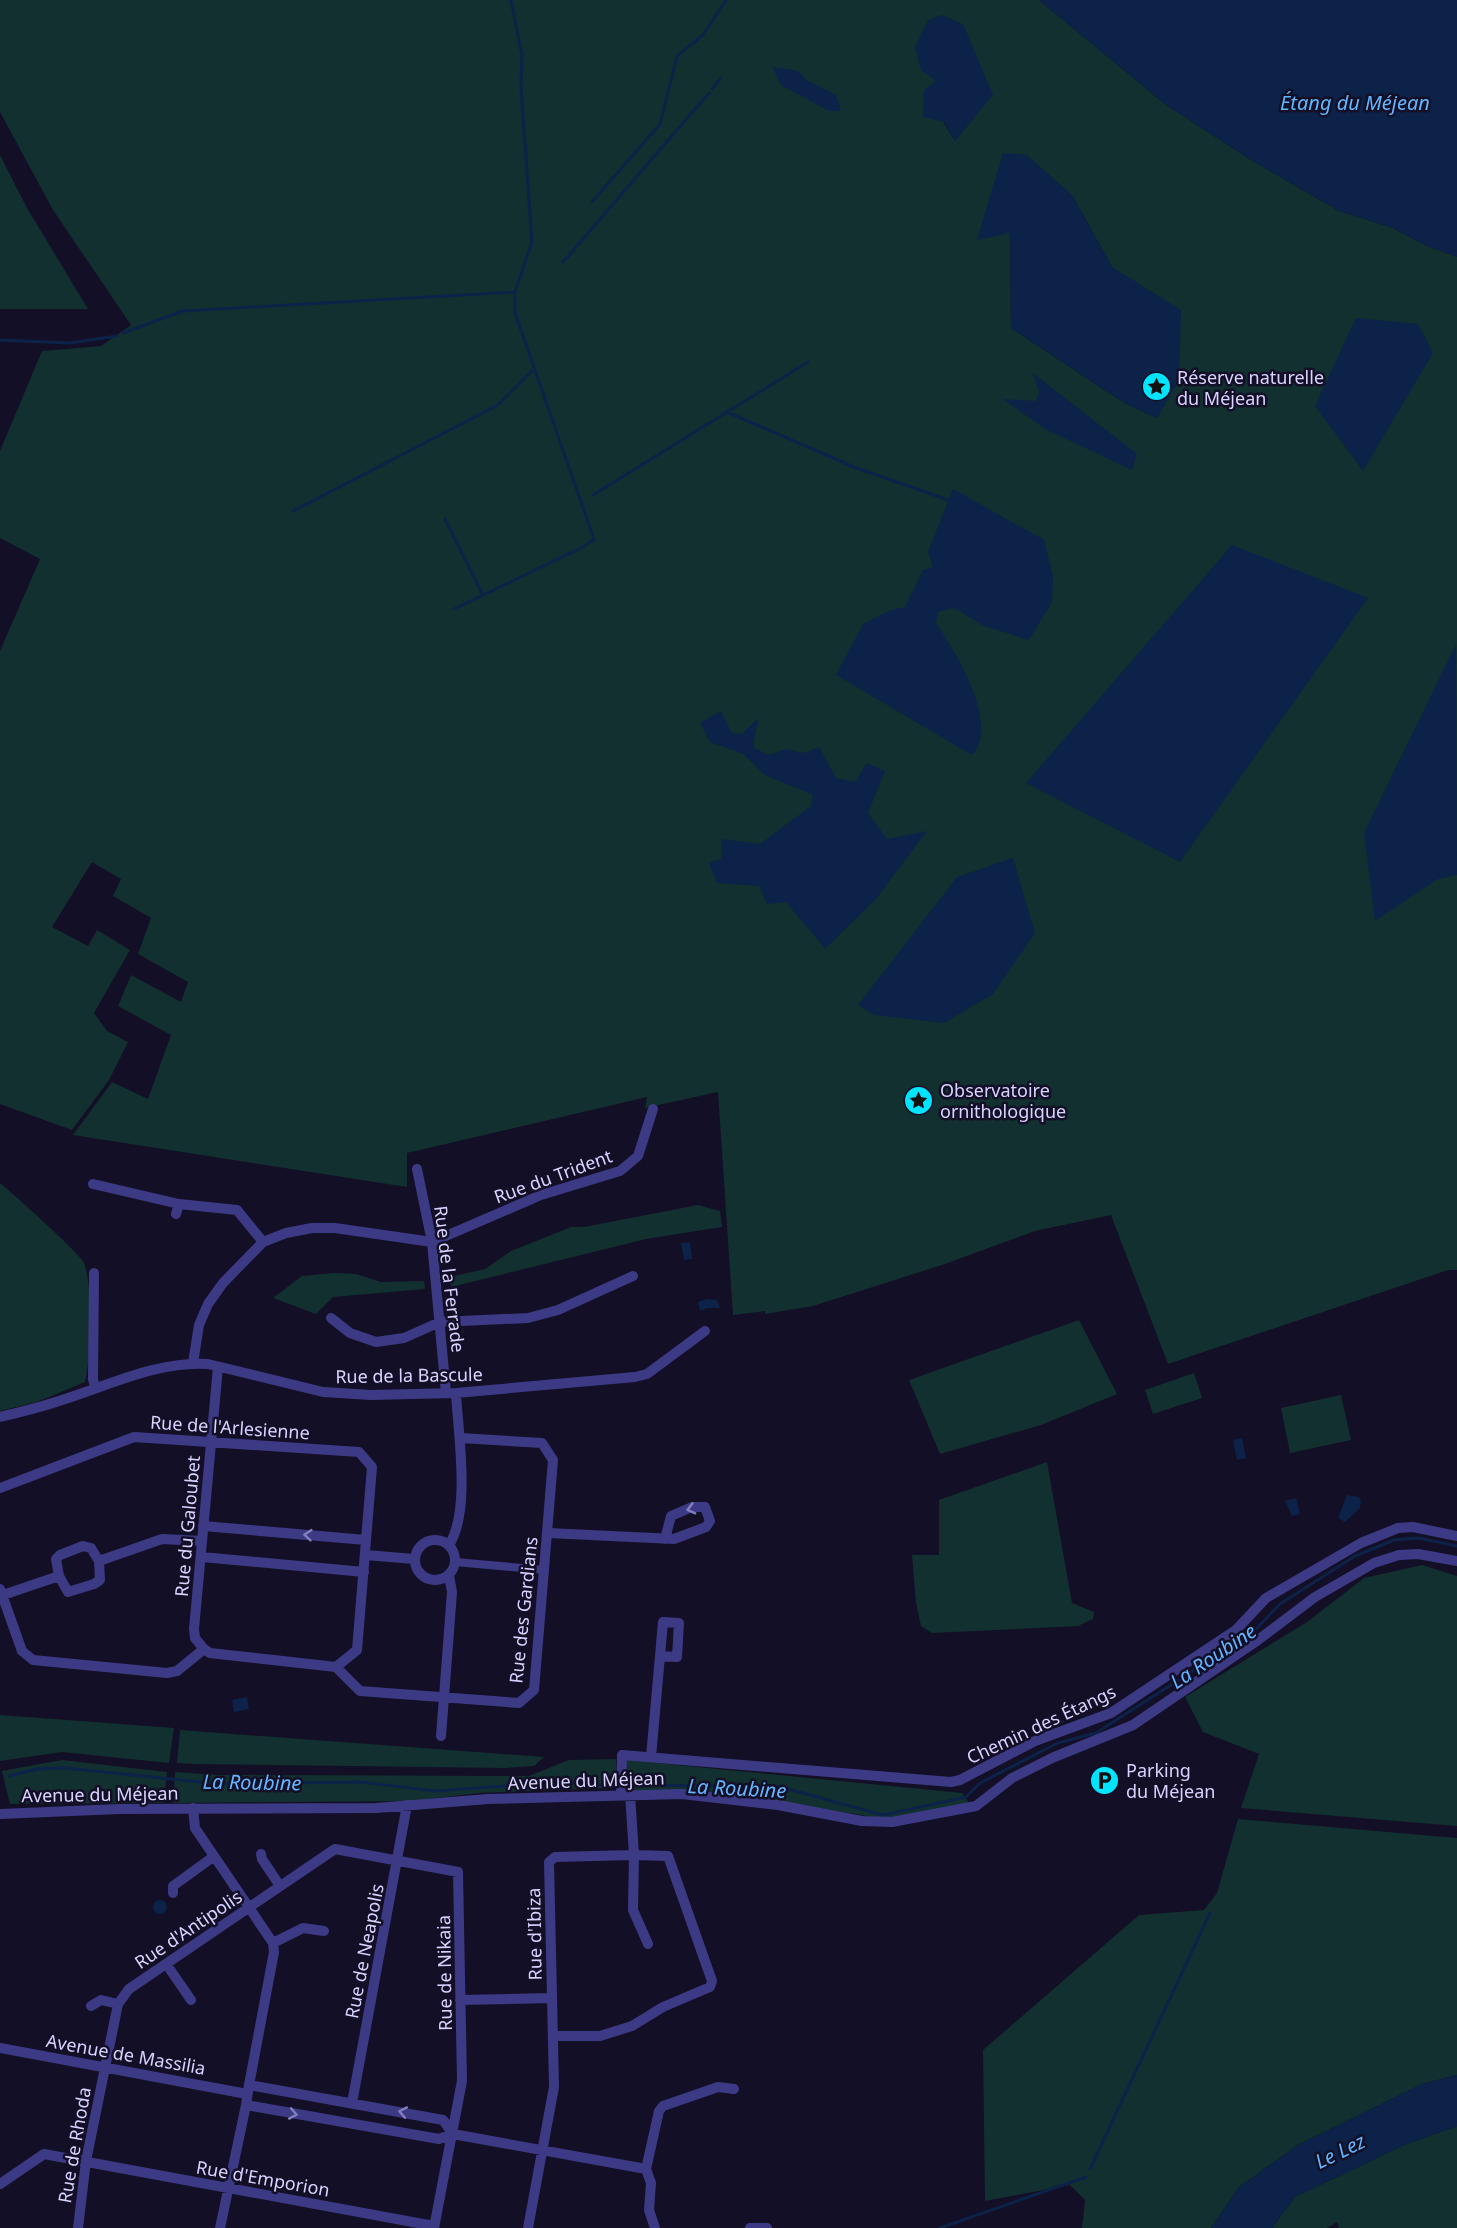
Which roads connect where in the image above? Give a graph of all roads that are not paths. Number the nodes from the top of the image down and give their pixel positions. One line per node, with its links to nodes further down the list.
1 (653, 1109): 5 (street, Rue du Trident)
2 (417, 1169): 5 (street, Rue de la Ferrade)
3 (93, 1184): 4 (street)
4 (263, 1242): 5 (street); 11 (street)
5 (432, 1242): 9 (street, Rue de la Ferrade)
6 (94, 1273): 13 (street)
7 (633, 1276): 9 (street)
8 (331, 1318): 9 (street)
9 (440, 1322): 14 (street, Rue de la Ferrade)
10 (705, 1330): 14 (street, Rue de la Bascule)
11 (193, 1363): 12 (street, Rue de la Bascule); 13 (street, Rue de la Bascule)
12 (218, 1367): 14 (street, Rue de la Bascule); 17 (street, Rue du Galoubet)
13 (95, 1388): 15 (street, Rue de la Bascule)
14 (451, 1393): 16 (street, Rue de la Ferrade)
15 (0, 1418)
16 (461, 1438): 20 (street, Rue des Gardians); 25 (street, Rue de la Ferrade)
17 (210, 1440): 18 (street, Rue de l'Arlesienne); 19 (street, Rue du Galoubet); 24 (street, Rue de l'Arlesienne)
18 (0, 1488)
19 (203, 1526): 23 (street, Rue du Galoubet); 24 (street, one-way to 19)
20 (548, 1533): 22 (street); 32 (street, Rue des Gardians)
21 (1457, 1536): 42 (street, Chemin des Étangs)
22 (665, 1539)
23 (202, 1540): 27 (street, Rue du Galoubet); 29 (street)
24 (366, 1540): 26 (street, Rue de l'Arlesienne)
25 (449, 1545): 28 (street); 31 (street)
26 (366, 1555): 28 (street); 33 (street, Rue de l'Arlesienne)
27 (202, 1557): 33 (street); 37 (street, Rue du Galoubet)
28 (414, 1559): 34 (street)
29 (99, 1561): 35 (street); 35 (street)
30 (1457, 1561): 43 (street, Avenue du Méjean)
31 (455, 1562): 32 (street); 34 (street)
32 (545, 1570): 40 (street, Rue des Gardians)
33 (364, 1572): 39 (street, Rue de l'Arlesienne)
34 (449, 1575): 40 (street)
35 (59, 1576): 36 (street)
36 (1, 1593): 37 (street)
37 (204, 1649): 39 (street)
38 (660, 1656): 42 (street)
39 (336, 1666): 40 (street, Rue des Gardians)
40 (444, 1697): 41 (street)
41 (441, 1736)
42 (651, 1757): 43 (street, Chemin des Étangs)
43 (626, 1795): 44 (street, Avenue du Méjean); 48 (street)
44 (407, 1805): 45 (street, Avenue du Méjean); 50 (street, Rue de Neapolis)
45 (193, 1808): 46 (street, Avenue du Méjean); 49 (street)
46 (0, 1814)
47 (261, 1854): 51 (street)
48 (634, 1855): 56 (street); 58 (street, Rue d'Ibiza); 63 (street)
49 (213, 1857): 52 (street); 53 (street)
50 (398, 1860): 51 (street, Rue d'Antipolis); 60 (street, Rue de Nikaia); 68 (street, Rue de Neapolis)
51 (280, 1886): 53 (street, Rue d'Antipolis)
52 (173, 1893)
53 (248, 1909): 55 (street); 57 (street, Rue d'Antipolis)
54 (324, 1931): 55 (street)
55 (273, 1943): 67 (street)
56 (648, 1944)
57 (167, 1965): 59 (street); 61 (street, Rue d'Antipolis)
58 (552, 1998): 60 (street); 63 (street, Rue d'Ibiza)
59 (191, 2000)
60 (460, 2000): 69 (street, Rue de Nikaia)
61 (118, 2004): 62 (street); 65 (street)
62 (91, 2006)
63 (553, 2036): 70 (street, Rue d'Ibiza)
64 (0, 2048): 65 (street, Avenue de Massilia)
65 (105, 2068): 67 (street, Avenue de Massilia); 71 (street, Rue de Rhoda)
66 (734, 2089): 72 (street)
67 (247, 2095): 68 (street, Avenue de Massilia); 69 (street, Avenue de Massilia, one-way to 69); 74 (street)
68 (352, 2103): 69 (street, Avenue de Massilia, one-way to 68)
69 (453, 2134): 70 (street, Avenue de Massilia); 75 (street, Rue de Nikaia)
70 (542, 2151): 72 (street, Avenue de Massilia); 78 (street, Rue d'Ibiza)
71 (86, 2161): 73 (street, Rue d'Emporion); 74 (street, Rue d'Emporion); 76 (street, Rue de Rhoda)
72 (646, 2169): 79 (street)
73 (0, 2184)
74 (228, 2189): 75 (street, Rue d'Emporion); 77 (street)
75 (434, 2227)
76 (78, 2228)
77 (220, 2228)
78 (528, 2228)
79 (655, 2228)
80 (750, 2228): 81 (street)
81 (768, 2228)

